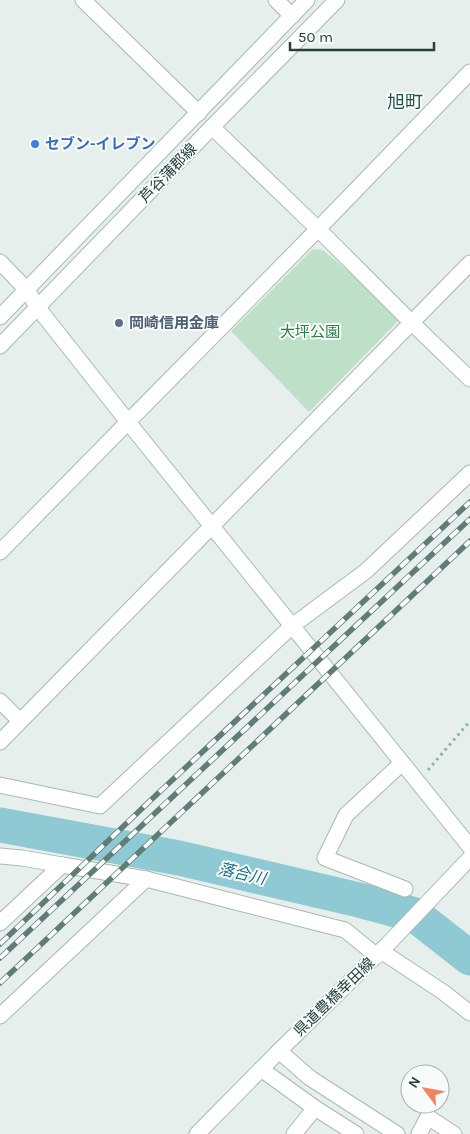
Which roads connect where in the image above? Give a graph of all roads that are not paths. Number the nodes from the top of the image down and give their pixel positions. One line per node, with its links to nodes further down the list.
1 (83, 0): 7 (street)
2 (276, 0): 5 (street)
3 (307, 0): 5 (street, 芦谷蒲郡線)
4 (337, 0): 8 (street, 芦谷蒲郡線)
5 (292, 16): 7 (street, 芦谷蒲郡線)
6 (470, 72): 9 (street)
7 (199, 113): 12 (street, 芦谷蒲郡線)
8 (212, 127): 9 (street); 13 (street, 芦谷蒲郡線)
9 (318, 229): 15 (street); 18 (street)
10 (0, 262): 12 (street)
11 (470, 263): 15 (street)
12 (26, 290): 13 (street); 14 (street, 芦谷蒲郡線)
13 (38, 308): 16 (street, 芦谷蒲郡線); 18 (street)
14 (0, 316)
15 (412, 323): 17 (street); 20 (street)
16 (0, 346)
17 (470, 379)
18 (128, 422): 20 (street); 21 (street)
19 (470, 473): 22 (street)
20 (212, 526): 22 (street); 24 (street)
21 (0, 552)
22 (292, 626): 26 (street); 27 (street)
23 (0, 701): 24 (street)
24 (20, 721): 25 (street)
25 (0, 742)
26 (402, 763): 28 (street); 33 (street)
27 (0, 785)
28 (470, 847)
29 (0, 856): 31 (street)
30 (470, 858): 35 (street, 県道豊橋幸田線)
31 (62, 865): 32 (street); 34 (street)
32 (146, 879): 35 (street); 37 (street)
33 (405, 889)
34 (0, 922)
35 (382, 950): 36 (street); 38 (street, 県道豊橋幸田線)
36 (470, 1013)
37 (0, 1016)
38 (279, 1051): 39 (street, 県道豊橋幸田線); 44 (street)
39 (261, 1069): 40 (street); 42 (street, 県道豊橋幸田線)
40 (315, 1108): 41 (street); 43 (street)
41 (301, 1132)
42 (197, 1134)
43 (356, 1134)
44 (397, 1134)
45 (419, 1134): 46 (street)
46 (454, 1134)

